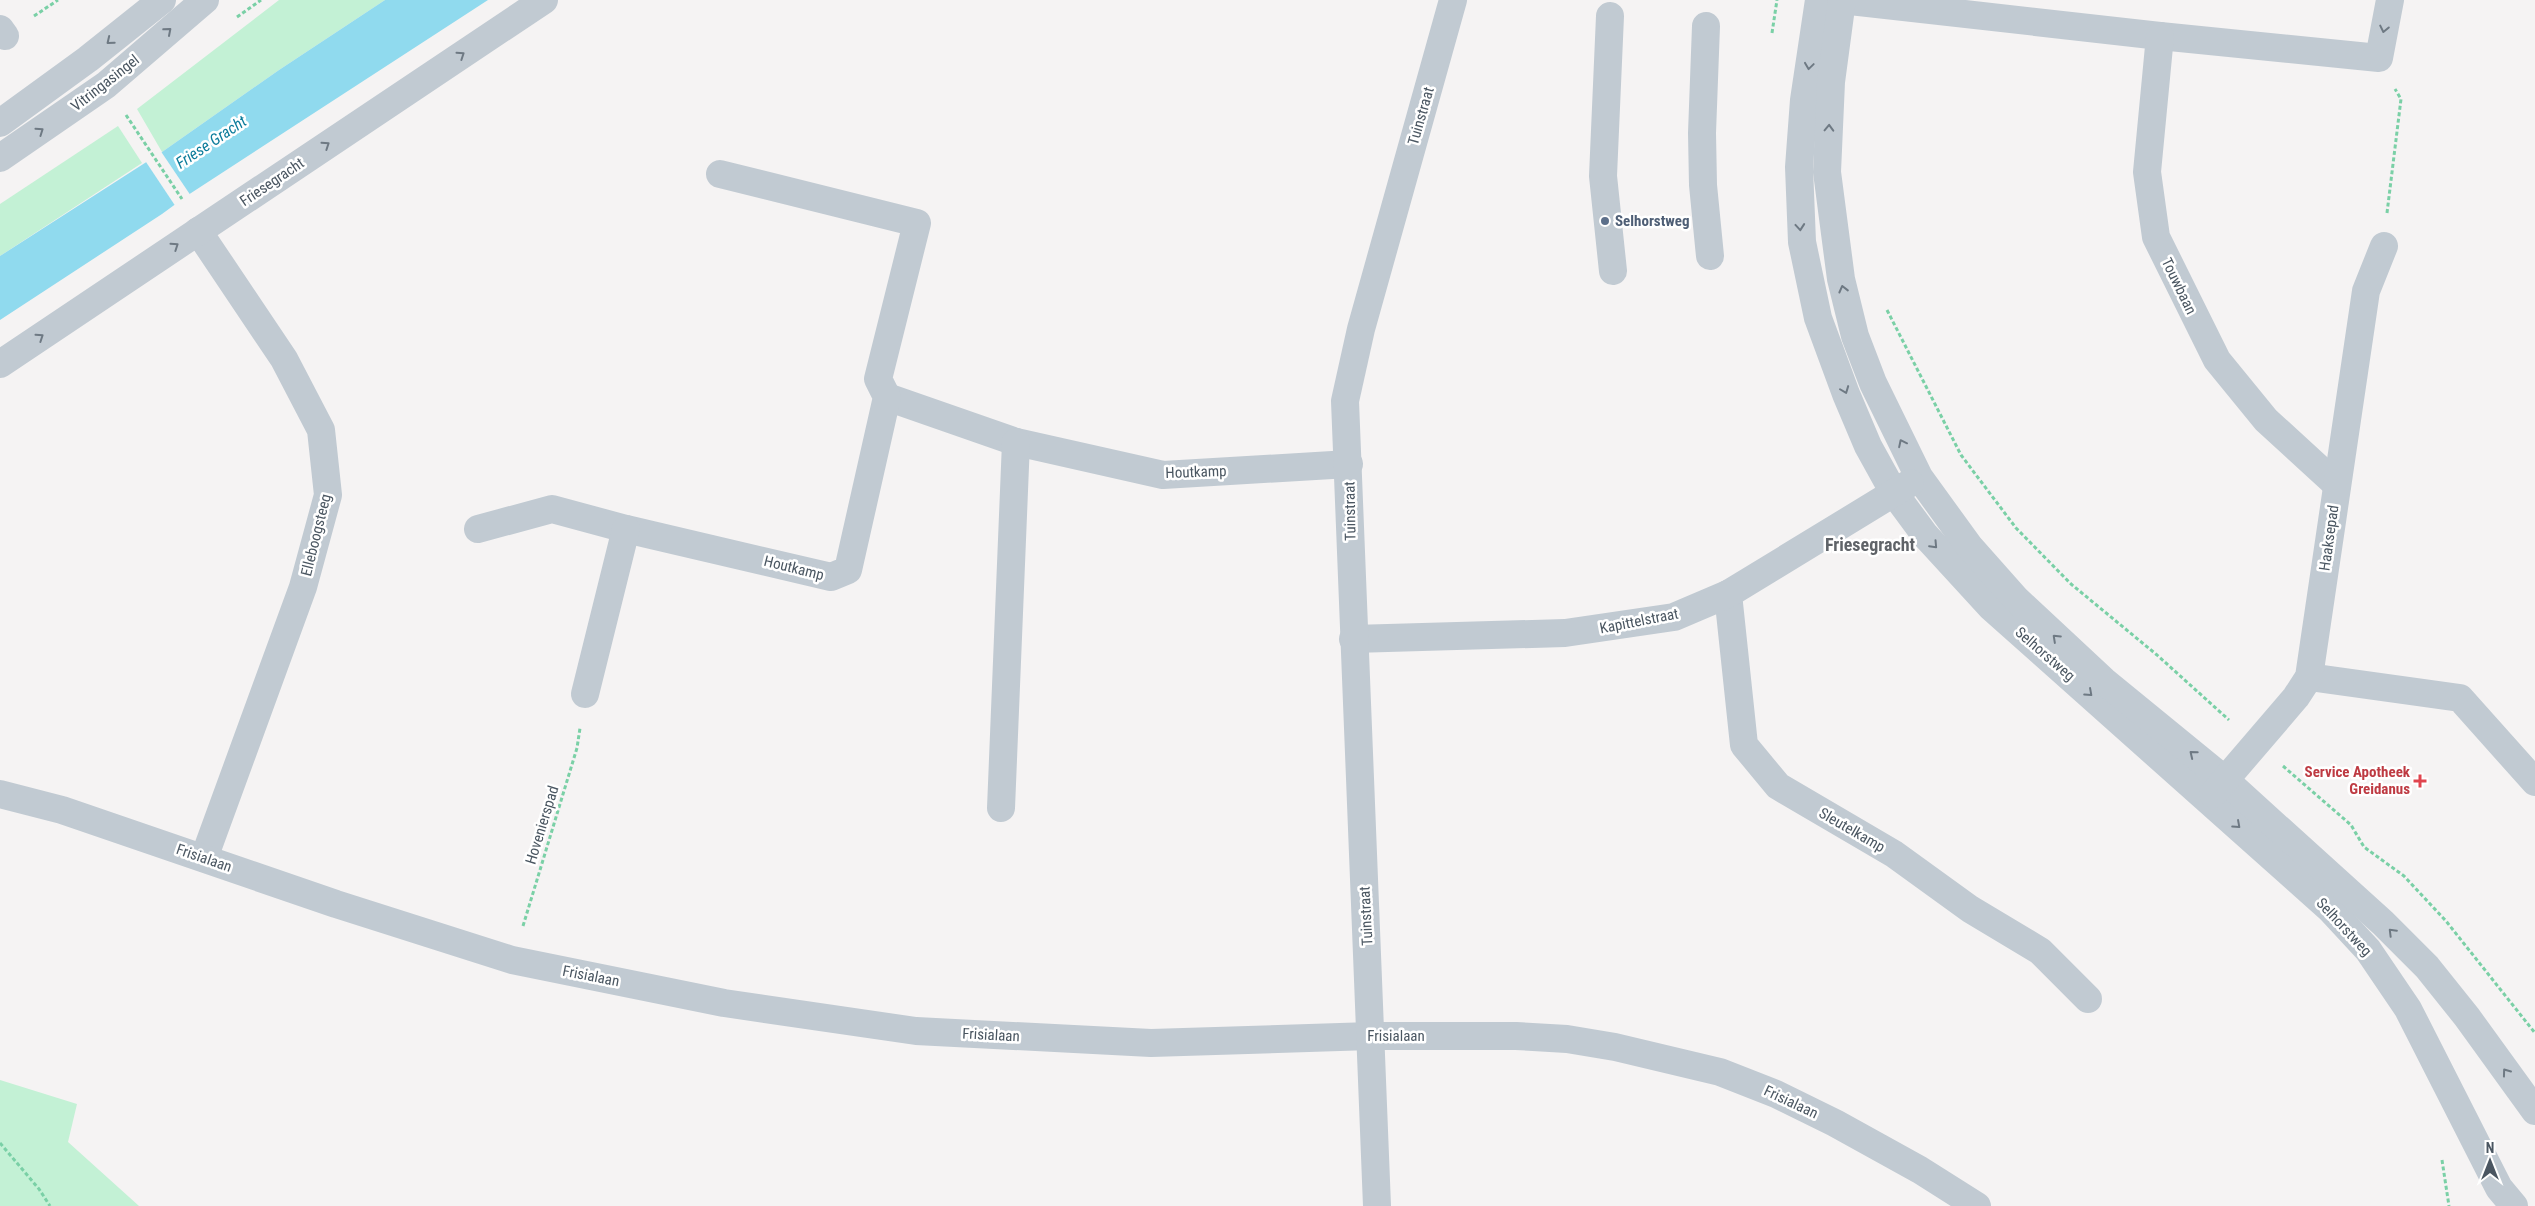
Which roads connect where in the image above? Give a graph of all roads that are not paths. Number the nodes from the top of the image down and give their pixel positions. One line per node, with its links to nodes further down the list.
1 (162, 0): 12 (street, Vitringasingel, one-way to 12)
2 (205, 0): 13 (street, Vitringasingel, one-way to 2)
3 (544, 0): 15 (street, Friesegracht, one-way to 3)
4 (1453, 0): 22 (street, Tuinstraat)
5 (1819, 0): 11 (street, Selhorstweg)
6 (1842, 0): 10 (street); 11 (street, Selhorstweg)
7 (2390, 0): 10 (street, one-way to 10)
8 (1610, 16): 18 (street)
9 (1706, 26): 17 (street)
10 (2160, 36): 24 (street, Touwbaan)
11 (1824, 38): 23 (street, Selhorstweg, one-way to 11); 25 (street, Selhorstweg, one-way to 25)
12 (0, 123)
13 (0, 158)
14 (720, 174): 20 (street)
15 (198, 231): 19 (street, Friesegracht, one-way to 15); 36 (street, Elleboogsteeg)
16 (2384, 246): 24 (street, Haaksepad)
17 (1710, 256)
18 (1612, 271)
19 (0, 364)
20 (887, 397): 21 (street, Houtkamp); 27 (street, Houtkamp)
21 (1016, 442): 22 (street, Houtkamp); 35 (street)
22 (1349, 464): 29 (street, Tuinstraat)
23 (1919, 477): 25 (street, Kapittelstraat); 33 (street, Selhorstweg, one-way to 23)
24 (2337, 485): 30 (street, Haaksepad)
25 (1894, 493): 28 (street, Kapittelstraat); 33 (street, Selhorstweg, one-way to 33)
26 (478, 529): 27 (street, Houtkamp)
27 (626, 529): 31 (street)
28 (1728, 594): 29 (street, Kapittelstraat); 37 (street, Sleutelkamp)
29 (1354, 639): 38 (street, Tuinstraat)
30 (2309, 677): 32 (street); 33 (street, Haaksepad)
31 (585, 694)
32 (2535, 782)
33 (2216, 790): 39 (street, Selhorstweg, one-way to 33); 42 (street, Selhorstweg, one-way to 42)
34 (0, 794): 36 (street, Frisialaan)
35 (1001, 808)
36 (204, 858): 38 (street, Frisialaan)
37 (2088, 999)
38 (1371, 1036): 40 (street, Tuinstraat); 41 (street, Frisialaan)
39 (2535, 1111)
40 (1377, 1206)
41 (1977, 1206)
42 (2514, 1206)

